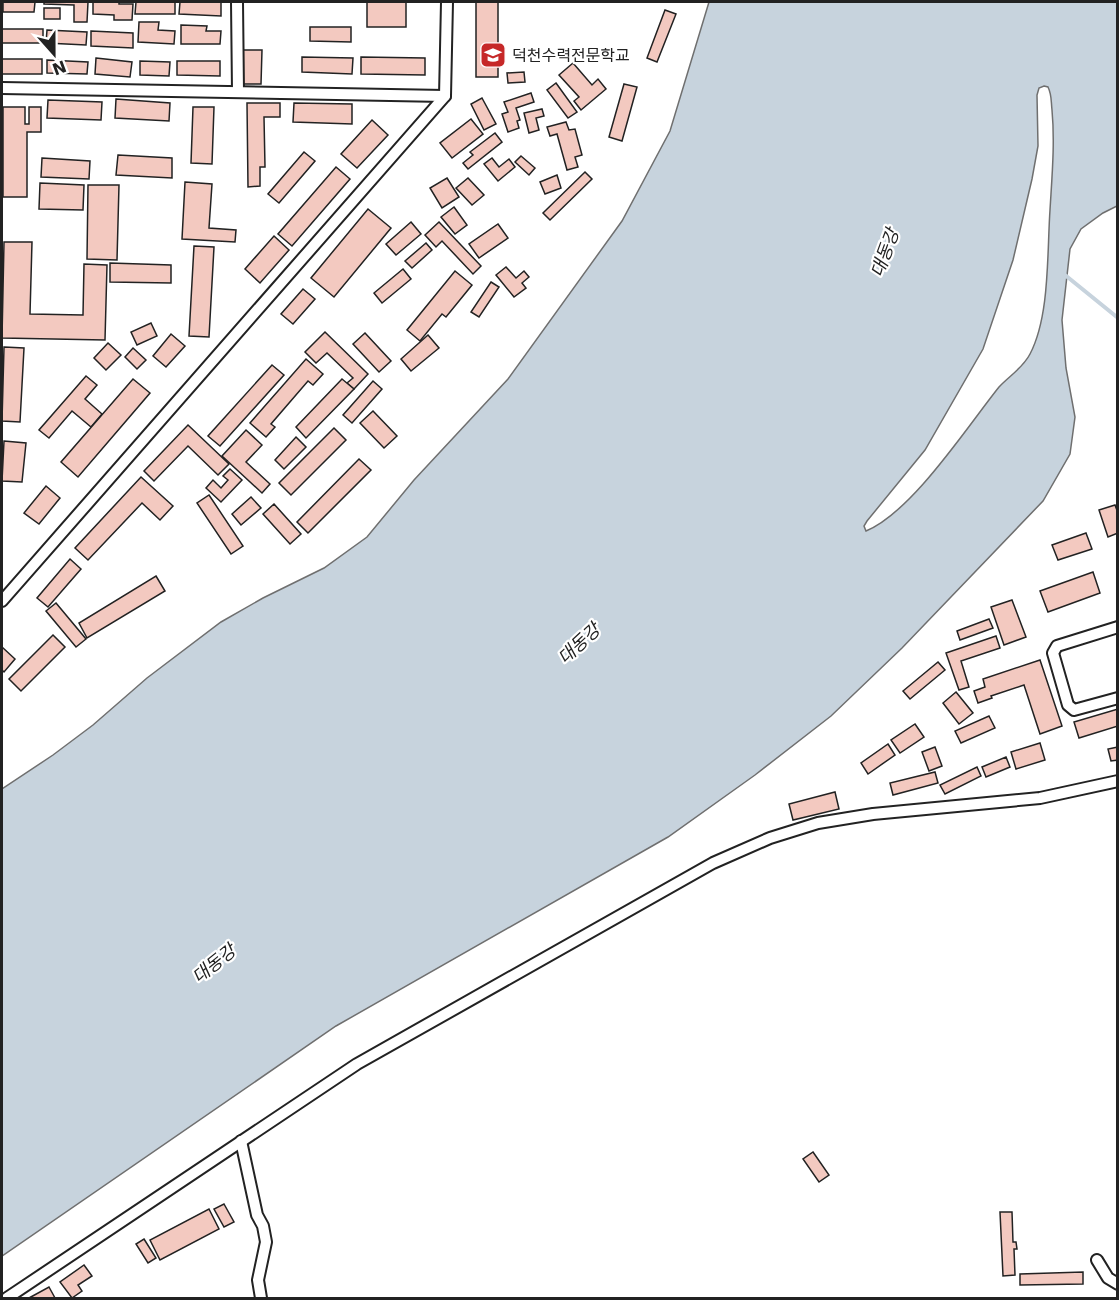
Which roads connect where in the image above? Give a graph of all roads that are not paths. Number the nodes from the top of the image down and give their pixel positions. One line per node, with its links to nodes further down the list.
1 (237, 2): 4 (street)
2 (447, 2): 5 (street)
3 (2, 88): 4 (street)
4 (238, 92): 5 (street)
5 (445, 96): 6 (street)
6 (2, 601)
7 (1118, 627): 8 (street)
8 (1118, 698)
9 (1118, 781): 10 (street)
10 (241, 1141): 13 (street); 14 (street)
11 (1097, 1260): 12 (street)
12 (1118, 1284)
13 (7, 1299)
14 (261, 1299)

